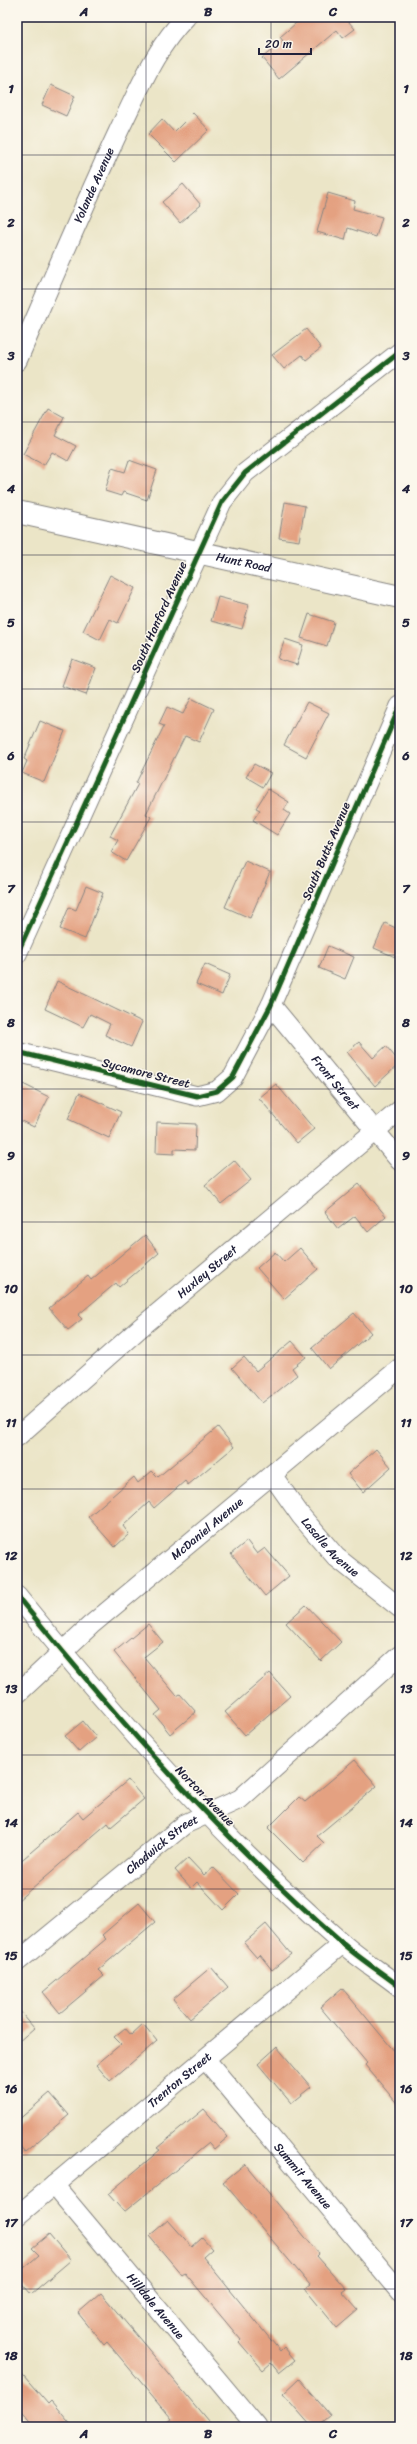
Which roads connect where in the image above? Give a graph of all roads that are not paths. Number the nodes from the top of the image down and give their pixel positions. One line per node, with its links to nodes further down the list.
1 (186, 17): 3 (street, Yolande Avenue)
2 (400, 352): 5 (street, South Hanford Avenue)
3 (17, 361)
4 (17, 512): 5 (street, Hunt Road)
5 (199, 553): 6 (street, Hunt Road); 8 (street, South Hanford Avenue)
6 (400, 596)
7 (400, 706): 9 (street, South Butts Avenue)
8 (17, 954)
9 (271, 1005): 10 (street, Sycamore Street); 12 (street, Front Street)
10 (17, 1052)
11 (400, 1110): 12 (street, Huxley Street)
12 (375, 1131): 13 (street, Front Street); 15 (street, Huxley Street)
13 (400, 1161)
14 (400, 1368): 16 (street, McDaniel Avenue)
15 (17, 1436)
16 (272, 1475): 18 (street, Lasalle Avenue); 19 (street, McDaniel Avenue)
17 (17, 1596): 19 (street, Norton Avenue)
18 (400, 1608)
19 (62, 1652): 21 (street, McDaniel Avenue); 22 (street, Norton Avenue)
20 (400, 1655): 22 (street, Chadwick Street)
21 (17, 1694)
22 (206, 1814): 23 (street, Norton Avenue); 24 (street, Chadwick Street)
23 (342, 1944): 25 (street, Norton Avenue); 26 (street, Trenton Street)
24 (17, 1962)
25 (400, 1987)
26 (206, 2060): 27 (street, Trenton Street); 29 (street, Summit Avenue)
27 (54, 2185): 28 (street, Trenton Street); 30 (street, Hilldale Avenue)
28 (17, 2216)
29 (400, 2292)
30 (257, 2427)

